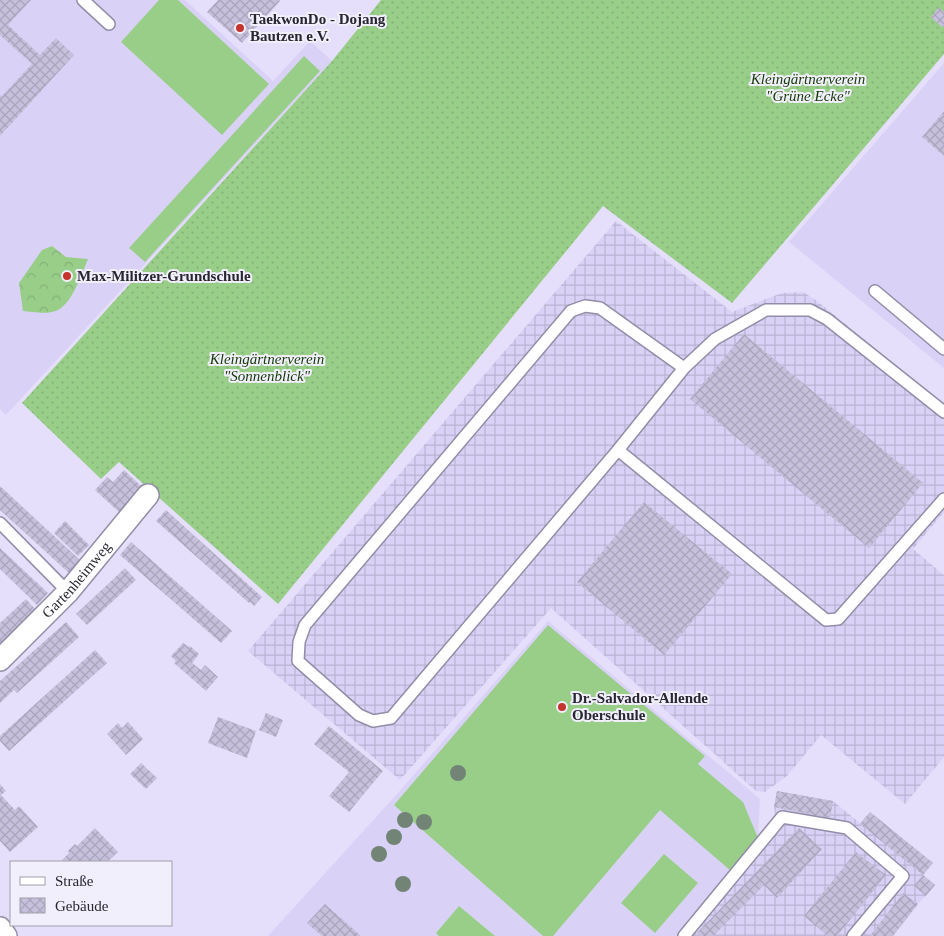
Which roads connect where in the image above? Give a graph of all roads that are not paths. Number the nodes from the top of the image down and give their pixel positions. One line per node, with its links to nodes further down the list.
1 (83, 0): 2 (lane)
2 (109, 24)
3 (875, 291): 4 (lane)
4 (944, 349)
5 (684, 368): 6 (lane); 7 (lane); 7 (lane)
6 (944, 412)
7 (618, 450): 9 (lane)
8 (148, 495): 11 (street, Gartenheimweg)
9 (944, 499)
10 (0, 523): 11 (lane)
11 (68, 592): 12 (street, Gartenheimweg)
12 (0, 660)
13 (0, 928): 14 (street)
14 (6, 936)
15 (684, 936): 16 (lane)
16 (853, 936)

